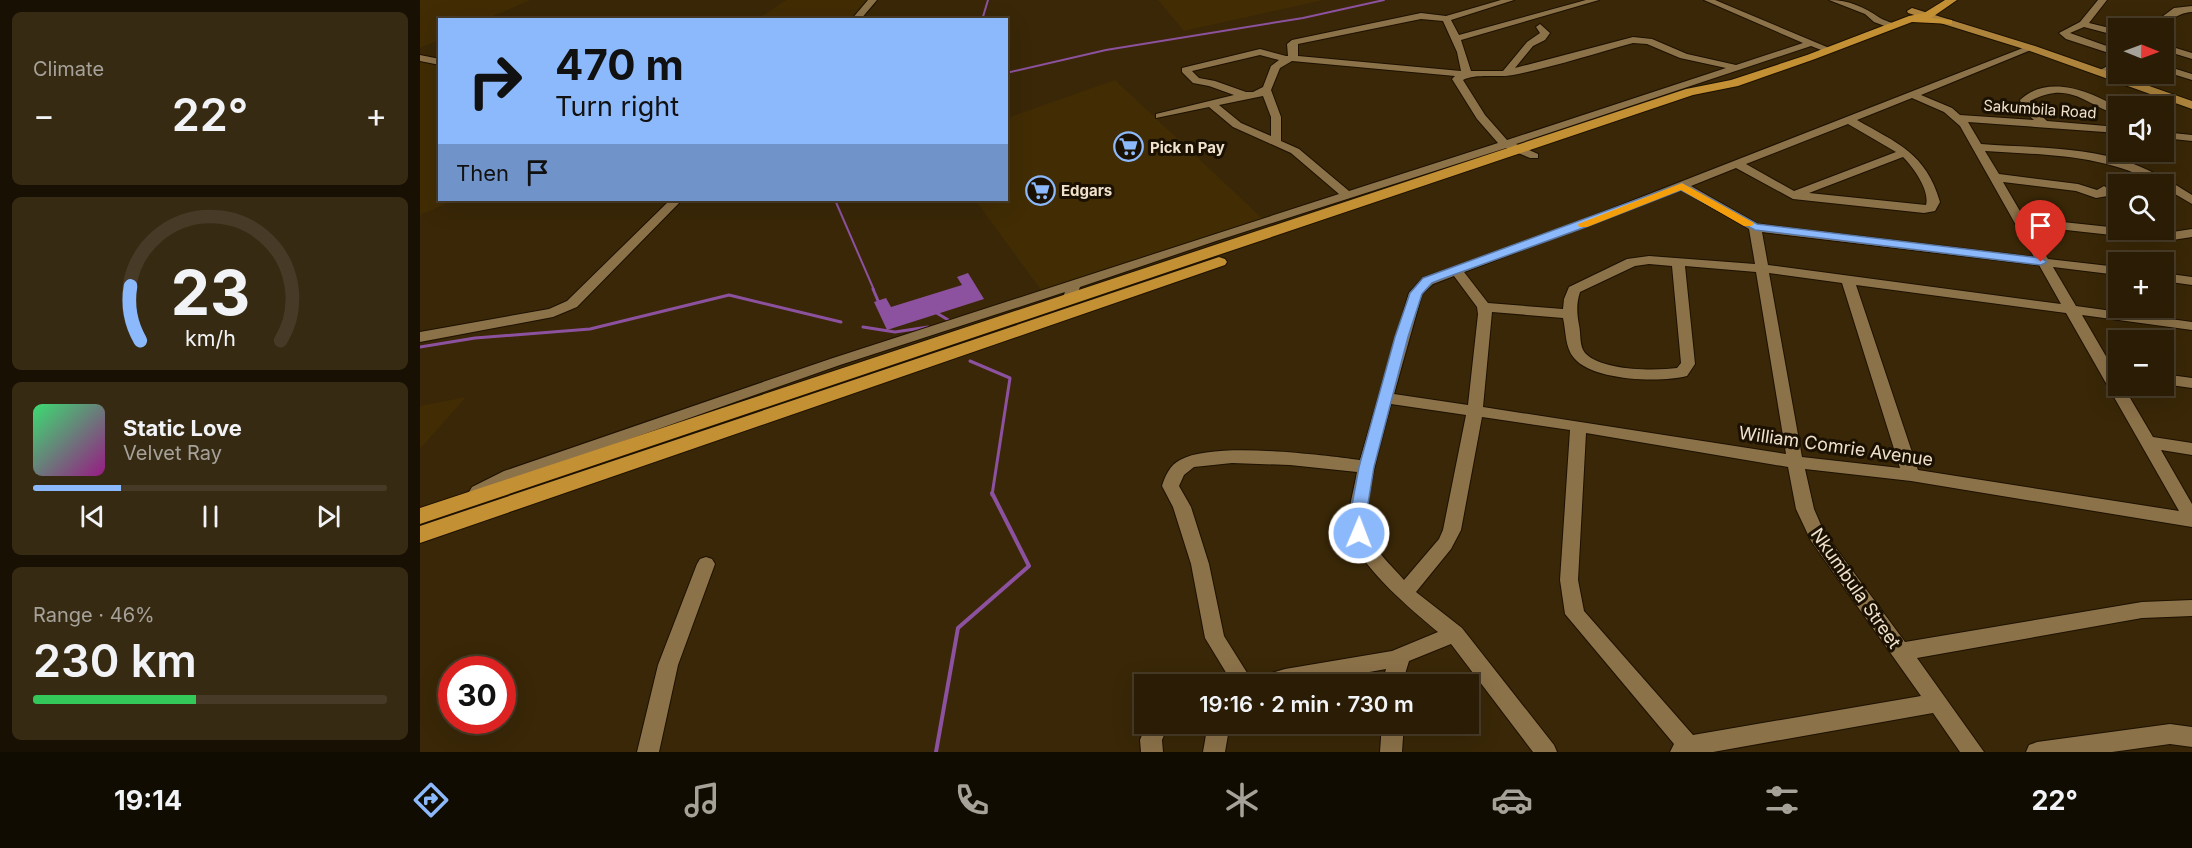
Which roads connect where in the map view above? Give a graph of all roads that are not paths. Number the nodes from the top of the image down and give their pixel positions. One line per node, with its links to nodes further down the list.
1 (873, 0): 11 (street)
2 (1510, 0): 13 (street)
3 (1595, 0): 19 (street)
4 (1708, 0): 21 (street)
5 (1833, 0): 16 (street)
6 (1952, 0): 8 (highway)
7 (2103, 0): 15 (street)
8 (1932, 8): 10 (main road); 14 (main road)
9 (2192, 9): 12 (street)
10 (1911, 16): 14 (highway); 16 (highway)
11 (857, 18)
12 (2165, 18)
13 (1446, 19): 19 (street); 29 (street)
14 (1947, 22): 22 (main road)
15 (2083, 24): 18 (street); 24 (street)
16 (1893, 26): 20 (highway)
17 (1540, 27): 35 (street)
18 (2108, 30)
19 (1458, 38): 34 (street)
20 (1854, 41): 21 (highway); 23 (highway)
21 (1810, 43): 23 (street); 27 (highway); 36 (street)
22 (2031, 48): 33 (main road); 40 (street)
23 (1829, 50): 27 (highway)
24 (2108, 50)
25 (2174, 50): 26 (street)
26 (2192, 56)
27 (1811, 57): 36 (highway)
28 (420, 58): 30 (street)
29 (1289, 58): 34 (street); 38 (street); 39 (street)
30 (438, 62)
31 (2108, 69): 33 (street)
32 (2174, 71): 37 (street)
33 (2100, 73): 43 (main road)
34 (1466, 74): 35 (street); 53 (street)
35 (1506, 74): 36 (street)
36 (1736, 76): 53 (street); 53 (highway)
37 (2192, 77)
38 (1266, 91): 39 (street); 51 (street)
39 (1245, 95): 41 (street)
40 (1912, 95): 45 (street); 46 (street)
41 (1212, 104): 44 (street); 51 (street)
42 (2108, 105): 47 (street)
43 (2192, 105)
44 (1160, 116)
45 (1959, 118): 47 (street, Sakumbila Road); 52 (street)
46 (1850, 121): 54 (street); 55 (street)
47 (2043, 123): 48 (street, Sakumbila Road)
48 (2108, 129)
49 (2174, 136): 50 (street)
50 (2192, 138)
51 (1276, 143): 59 (street)
52 (1978, 147): 56 (street); 61 (street)
53 (1519, 149): 59 (street); 74 (highway); 94 (highway)
54 (1905, 152): 60 (street); 60 (street)
55 (1737, 164): 57 (street); 60 (street)
56 (1994, 177): 58 (street); 63 (street)
57 (1682, 186): 64 (street); 70 (street)
58 (2078, 188)
59 (1347, 195): 74 (street)
60 (1793, 195)
61 (2192, 200)
62 (675, 201): 79 (street)
63 (2019, 221): 65 (street); 66 (street)
64 (1755, 227): 66 (street); 68 (street, Nkumbula Street)
65 (2192, 233)
66 (2041, 262): 69 (street); 76 (street)
67 (1678, 263): 68 (street); 77 (street); 77 (street)
68 (1762, 268): 73 (street); 89 (street, Nkumbula Street)
69 (2108, 270)
70 (1457, 271): 75 (street); 84 (street)
71 (2174, 278): 72 (street)
72 (2192, 280)
73 (1848, 281): 76 (street); 91 (street)
74 (1072, 291): 92 (highway)
75 (1484, 307): 77 (street); 85 (street)
76 (2071, 310): 78 (street); 80 (street)
77 (1569, 314)
78 (2192, 326)
79 (420, 337)
80 (2108, 367)
81 (2174, 381): 82 (street)
82 (2192, 383)
83 (2123, 396): 87 (street)
84 (1386, 398): 85 (street, William Comrie Avenue); 90 (street)
85 (1475, 411): 86 (street, William Comrie Avenue); 96 (street)
86 (1578, 426): 89 (street, William Comrie Avenue); 109 (street)
87 (2146, 442): 88 (street); 93 (street)
88 (2192, 449)
89 (1795, 462): 91 (street, William Comrie Avenue); 99 (street, Nkumbula Street)
90 (1366, 467): 96 (street); 101 (street)
91 (1911, 475): 93 (street, William Comrie Avenue)
92 (420, 516)
93 (2192, 519)
94 (420, 535)
95 (706, 564): 110 (street)
96 (1404, 593): 98 (street)
97 (2192, 608): 99 (street)
98 (1455, 634): 100 (street); 114 (street)
99 (1900, 652): 104 (street, Nkumbula Street)
100 (1400, 658): 102 (street); 103 (street)
101 (1238, 674)
102 (1308, 674)
103 (1395, 674)
104 (1936, 703): 109 (street); 115 (street, Nkumbula Street)
105 (1153, 734): 111 (street)
106 (1217, 734): 112 (street)
107 (1392, 734): 113 (street)
108 (2192, 737): 116 (street)
109 (1685, 749)
110 (648, 752)
111 (1152, 752)
112 (1214, 752)
113 (1391, 752)
114 (1546, 752)
115 (1973, 752)
116 (2037, 752)

